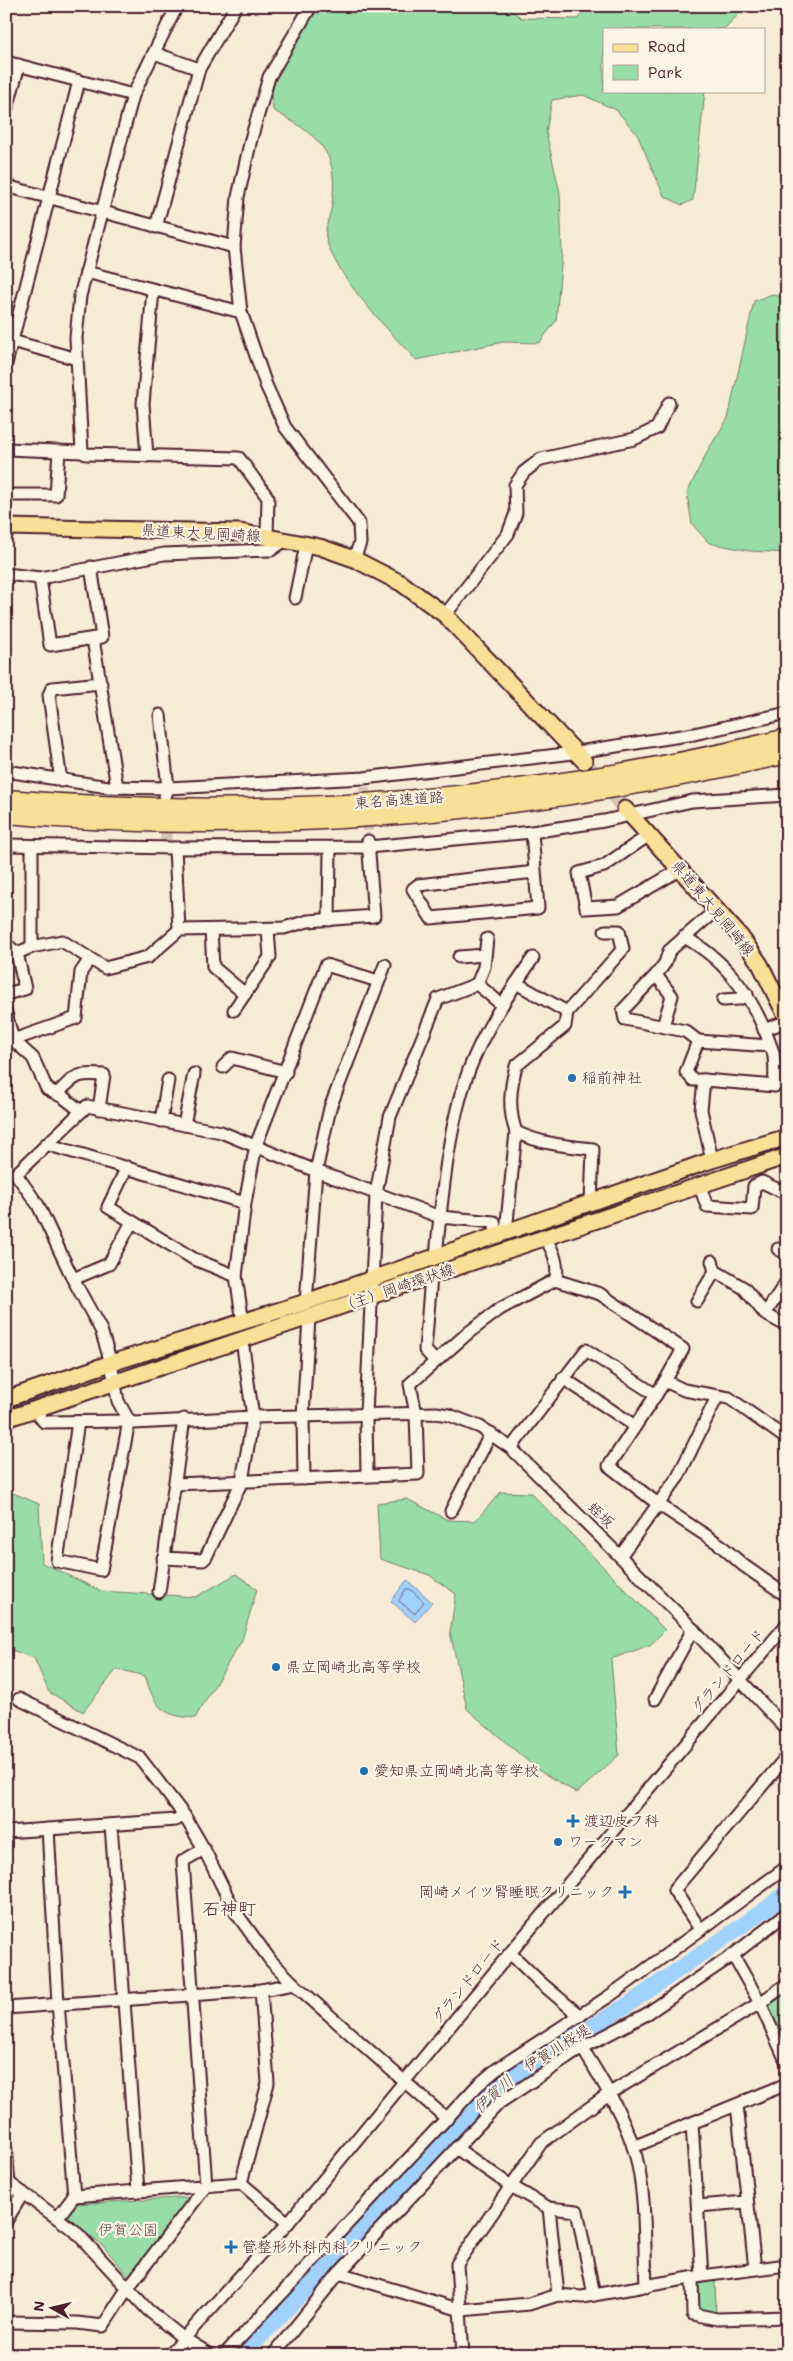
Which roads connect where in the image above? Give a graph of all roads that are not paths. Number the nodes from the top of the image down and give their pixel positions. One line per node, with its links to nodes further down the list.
1 (177, 6): 4 (street)
2 (236, 6): 7 (street)
3 (311, 6): 15 (street)
4 (154, 52): 7 (street); 9 (street)
5 (6, 62): 6 (street)
6 (18, 65): 8 (street); 10 (street)
7 (199, 69): 14 (street)
8 (80, 81): 9 (street); 12 (street)
9 (133, 94): 13 (street)
10 (6, 112)
11 (6, 186): 12 (street)
12 (49, 197): 13 (street); 19 (street)
13 (102, 213): 14 (street); 16 (street)
14 (156, 227): 15 (street)
15 (234, 247): 18 (street)
16 (86, 272): 17 (street); 20 (street)
17 (154, 290): 18 (street); 26 (street)
18 (241, 312): 34 (street)
19 (12, 341): 20 (street); 21 (street)
20 (77, 359): 25 (street)
21 (6, 364)
22 (669, 403): 39 (street)
23 (6, 449): 24 (street)
24 (59, 451): 25 (street); 27 (street)
25 (82, 452): 26 (street)
26 (147, 456): 30 (street)
27 (6, 495)
28 (6, 527): 29 (main road, 県道東大見岡崎線)
29 (210, 531): 30 (main road, 県道東大見岡崎線); 33 (street)
30 (267, 536): 31 (main road, 県道東大見岡崎線)
31 (284, 540): 32 (main road, 県道東大見岡崎線); 33 (street)
32 (306, 544): 34 (main road, 県道東大見岡崎線); 38 (street)
33 (209, 552): 35 (street)
34 (354, 559): 39 (main road, 県道東大見岡崎線)
35 (92, 567): 37 (street); 40 (street)
36 (6, 574): 37 (street)
37 (40, 578): 40 (street)
38 (295, 598)
39 (445, 615): 46 (main road, 県道東大見岡崎線)
40 (93, 639): 41 (street)
41 (101, 682): 48 (street); 49 (street)
42 (787, 713): 46 (street)
43 (160, 715): 50 (street)
44 (787, 738): 52 (highway, 東名高速道路)
45 (787, 754): 54 (highway, 東名高速道路)
46 (579, 757): 50 (street)
47 (6, 771): 48 (street)
48 (61, 781): 49 (street)
49 (117, 787): 50 (street)
50 (167, 792)
51 (787, 795): 53 (street)
52 (6, 799)
53 (627, 812): 55 (street); 56 (main road, 県道東大見岡崎線)
54 (6, 814)
55 (532, 832): 57 (street); 63 (street)
56 (649, 835): 62 (main road, 県道東大見岡崎線); 62 (street)
57 (368, 843): 61 (street); 65 (street)
58 (6, 845): 59 (street)
59 (32, 846): 60 (street); 73 (street)
60 (168, 846): 61 (street); 67 (street)
61 (330, 849): 65 (street)
62 (682, 870): 64 (main road, 県道東大見岡崎線)
63 (535, 872): 63 (street)
64 (717, 909): 70 (street); 92 (main road, 県道東大見岡崎線)
65 (329, 920): 66 (street)
66 (268, 929): 68 (street); 85 (street)
67 (179, 930): 68 (street); 77 (street)
68 (211, 930): 85 (street)
69 (605, 931): 90 (street)
70 (684, 937): 80 (street); 86 (street)
71 (487, 939): 75 (street)
72 (6, 944): 74 (street)
73 (32, 947): 74 (street); 77 (street)
74 (17, 953): 84 (street)
75 (485, 955): 76 (street); 83 (street)
76 (459, 956)
77 (90, 958): 95 (street)
78 (533, 958): 82 (street)
79 (385, 965): 81 (street)
80 (656, 975): 93 (street); 93 (street)
81 (378, 981): 99 (street); 115 (street)
82 (516, 983): 88 (street); 90 (street)
83 (478, 984): 88 (street); 117 (street)
84 (6, 994)
85 (245, 994): 89 (street)
86 (747, 994): 87 (street); 94 (street)
87 (722, 1000)
88 (502, 1004): 121 (street)
89 (234, 1010)
90 (567, 1012): 108 (street)
91 (6, 1013): 95 (street)
92 (787, 1019): 94 (street)
93 (664, 1026): 96 (street)
94 (764, 1030): 97 (street)
95 (13, 1040): 103 (street)
96 (698, 1041): 97 (street); 102 (street)
97 (770, 1046): 102 (street)
98 (223, 1068): 99 (street)
99 (286, 1072): 111 (street)
100 (194, 1074): 107 (street)
101 (168, 1080): 106 (street)
102 (704, 1080): 113 (street)
103 (57, 1094): 104 (street); 105 (street)
104 (99, 1108): 105 (street); 106 (street)
105 (81, 1111): 110 (street)
106 (161, 1121): 107 (street)
107 (184, 1125): 111 (street)
108 (516, 1132): 120 (street); 123 (street)
109 (787, 1137): 113 (main road, （主）岡崎環状線)
110 (46, 1144): 114 (street); 129 (street)
111 (256, 1145): 115 (street); 119 (street)
112 (787, 1156): 116 (main road, （主）岡崎環状線)
113 (712, 1160): 120 (main road, （主）岡崎環状線)
114 (127, 1167): 119 (street); 122 (street)
115 (316, 1171): 117 (street); 134 (street)
116 (700, 1187): 118 (street); 124 (main road, （主）岡崎環状線)
117 (376, 1194): 121 (street); 128 (street)
118 (787, 1194)
119 (245, 1203): 126 (street)
120 (591, 1203): 123 (main road, （主）岡崎環状線)
121 (440, 1218): 123 (street); 125 (street)
122 (132, 1222): 126 (street); 129 (street)
123 (502, 1233): 125 (main road, （主）岡崎環状線)
124 (544, 1238): 127 (main road, （主）岡崎環状線); 130 (street)
125 (436, 1256): 128 (main road, （主）岡崎環状線)
126 (236, 1276): 137 (street)
127 (431, 1277): 132 (main road, （主）岡崎環状線); 140 (street)
128 (371, 1278): 132 (street); 134 (main road, （主）岡崎環状線)
129 (73, 1279): 141 (street)
130 (555, 1280): 140 (street); 143 (street)
131 (787, 1281): 135 (street)
132 (371, 1296): 136 (main road, （主）岡崎環状線); 150 (street)
133 (697, 1301): 135 (street)
134 (306, 1302): 137 (main road, （主）岡崎環状線)
135 (765, 1314): 138 (street)
136 (309, 1318): 139 (main road, （主）岡崎環状線); 151 (street)
137 (243, 1323): 141 (main road, （主）岡崎環状線)
138 (787, 1326)
139 (242, 1340): 144 (main road, （主）岡崎環状線); 152 (street)
140 (435, 1361): 149 (street)
141 (111, 1362): 144 (street); 147 (main road, （主）岡崎環状線)
142 (563, 1378): 145 (street); 157 (street); 160 (street)
143 (665, 1382): 145 (street); 146 (street)
144 (114, 1383): 148 (main road, （主）岡崎環状線); 155 (street)
145 (656, 1395): 157 (street)
146 (716, 1397): 159 (street); 165 (street)
147 (6, 1399)
148 (34, 1409): 153 (main road, （主）岡崎環状線); 156 (street, 蛭坂)
149 (416, 1414): 150 (street, 蛭坂); 158 (street, 蛭坂); 161 (street)
150 (366, 1415): 151 (street, 蛭坂); 161 (street)
151 (303, 1416): 152 (street, 蛭坂); 162 (street)
152 (253, 1417): 154 (street, 蛭坂); 163 (street)
153 (6, 1419)
154 (184, 1419): 155 (street, 蛭坂); 164 (street)
155 (129, 1421): 156 (street, 蛭坂); 156 (street)
156 (78, 1422)
157 (635, 1426): 165 (street)
158 (491, 1433): 160 (street, 蛭坂); 166 (street)
159 (787, 1439)
160 (511, 1448): 167 (street, 蛭坂)
161 (368, 1476): 162 (street)
162 (304, 1479): 163 (street)
163 (242, 1481): 164 (street); 168 (street)
164 (175, 1484): 168 (street)
165 (658, 1504): 167 (street); 170 (street)
166 (451, 1510)
167 (621, 1555): 172 (street, 蛭坂)
168 (164, 1558): 169 (street)
169 (159, 1592)
170 (787, 1596)
171 (787, 1624): 173 (street, グランドロード)
172 (693, 1628): 173 (street, 蛭坂); 175 (street)
173 (741, 1680): 176 (street, 蛭坂); 186 (street, グランドロード)
174 (19, 1699): 178 (street)
175 (655, 1699)
176 (787, 1730)
177 (787, 1756): 185 (street)
178 (184, 1815): 179 (street); 182 (street)
179 (111, 1824): 180 (street); 192 (street)
180 (48, 1829): 181 (street); 193 (street)
181 (6, 1832)
182 (204, 1849): 188 (street); 191 (street)
183 (787, 1867): 185 (street, 伊賀川桜堤)
184 (787, 1913): 187 (street, 伊賀川桜堤)
185 (700, 1929): 196 (street, 伊賀川桜堤)
186 (510, 1953): 196 (street); 199 (street, グランドロード)
187 (733, 1955): 194 (street); 197 (street, 伊賀川桜堤)
188 (294, 1984): 190 (street); 199 (street)
189 (787, 1984): 194 (street)
190 (261, 1990): 191 (street); 209 (street)
191 (193, 1993): 192 (street); 210 (street)
192 (124, 1999): 193 (street); 212 (street)
193 (58, 2003): 195 (street); 214 (street)
194 (760, 2003): 198 (street); 201 (street)
195 (6, 2008)
196 (580, 2016): 203 (street, 伊賀川桜堤)
197 (582, 2048): 201 (street); 206 (street, 伊賀川桜堤)
198 (787, 2063)
199 (406, 2081): 203 (street); 220 (street, グランドロード)
200 (787, 2084): 202 (street)
201 (610, 2093): 205 (street); 211 (street)
202 (737, 2105): 204 (street); 215 (street)
203 (447, 2118): 235 (street, 伊賀川桜堤)
204 (692, 2124): 205 (street); 216 (street)
205 (633, 2147): 225 (street)
206 (456, 2148): 211 (street); 223 (street, 伊賀川桜堤)
207 (6, 2150): 208 (street)
208 (8, 2183): 213 (street)
209 (241, 2183): 210 (street); 220 (street)
210 (206, 2186): 212 (street); 226 (street)
211 (511, 2186): 217 (street); 229 (street)
212 (138, 2191): 214 (street)
213 (23, 2193): 218 (street); 219 (street)
214 (74, 2196): 218 (street)
215 (746, 2202): 216 (street); 222 (street)
216 (698, 2206): 224 (street)
217 (549, 2208): 227 (street); 228 (street)
218 (58, 2217): 226 (street)
219 (6, 2221)
220 (288, 2223): 232 (street, グランドロード)
221 (787, 2265): 222 (street)
222 (755, 2269): 224 (street)
223 (339, 2273): 229 (street); 236 (street, 伊賀川桜堤)
224 (697, 2277): 225 (street); 230 (street)
225 (646, 2287): 228 (street)
226 (127, 2289): 231 (street); 232 (street)
227 (558, 2295): 228 (street); 229 (street)
228 (594, 2296)
229 (461, 2310): 237 (street)
230 (787, 2317)
231 (6, 2322)
232 (184, 2338): 233 (street, グランドロード); 234 (street)
233 (169, 2355)
234 (211, 2355)
235 (224, 2355)
236 (273, 2355)
237 (463, 2355)

